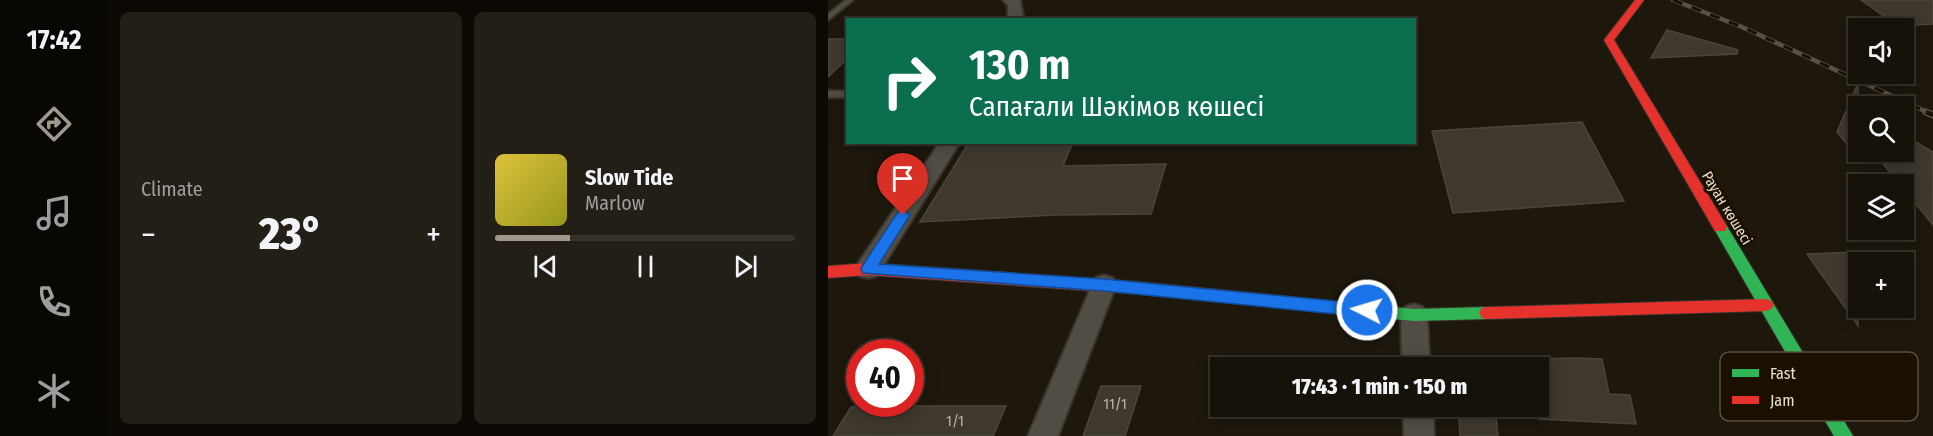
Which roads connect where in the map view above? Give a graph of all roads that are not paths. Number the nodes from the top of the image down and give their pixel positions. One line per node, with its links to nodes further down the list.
1 (850, 0): 4 (lane)
2 (1010, 0): 5 (street)
3 (1640, 0): 12 (street, Рауан көшесі)
4 (828, 18)
5 (1016, 18)
6 (828, 94): 7 (lane)
7 (846, 94)
8 (949, 144): 9 (street)
9 (868, 269): 10 (street); 11 (street)
10 (828, 272)
11 (1104, 285): 13 (street); 18 (street)
12 (1766, 305): 13 (street); 14 (street, Рауан көшесі)
13 (1414, 315): 15 (street)
14 (1794, 352)
15 (1416, 357)
16 (1418, 417): 19 (street)
17 (1835, 421): 20 (street, Рауан көшесі)
18 (1043, 436)
19 (1419, 436)
20 (1844, 436)

